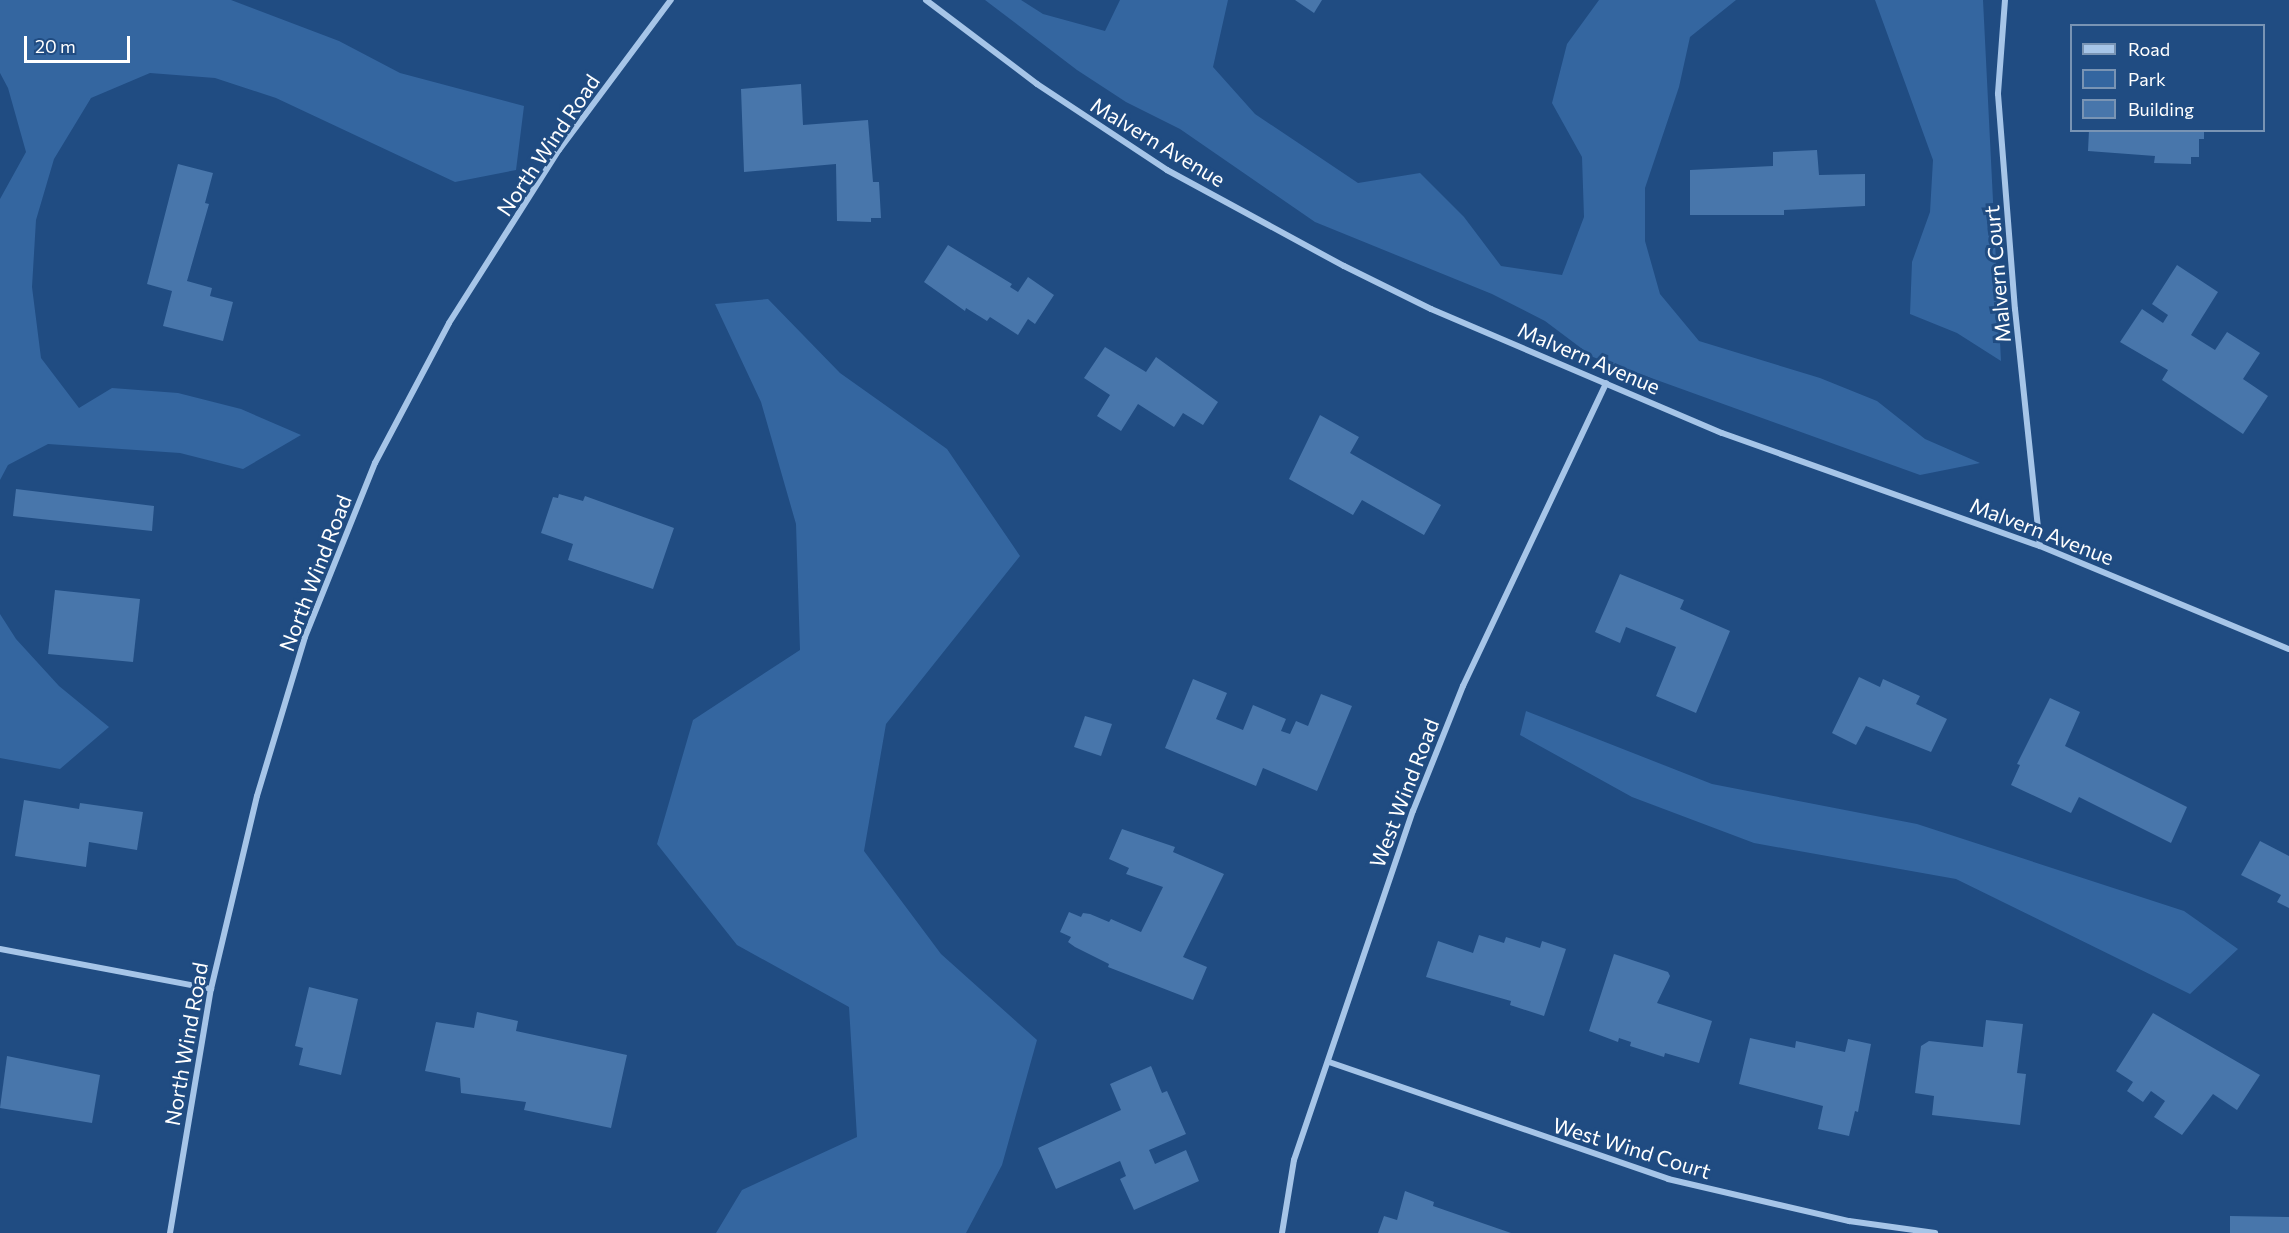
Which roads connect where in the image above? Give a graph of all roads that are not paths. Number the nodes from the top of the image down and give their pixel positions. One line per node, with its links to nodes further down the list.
1 (671, 0): 8 (street, North Wind Road)
2 (926, 0): 4 (street, Malvern Avenue)
3 (2005, 0): 5 (street, Malvern Court)
4 (1605, 383): 5 (street, Malvern Avenue); 9 (street, West Wind Road)
5 (2040, 546): 6 (street, Malvern Avenue)
6 (2289, 649)
7 (0, 949): 8 (street)
8 (211, 989): 10 (street, North Wind Road)
9 (1329, 1062): 11 (street, West Wind Road); 12 (street, West Wind Court)
10 (170, 1233)
11 (1282, 1233)
12 (1935, 1233)

